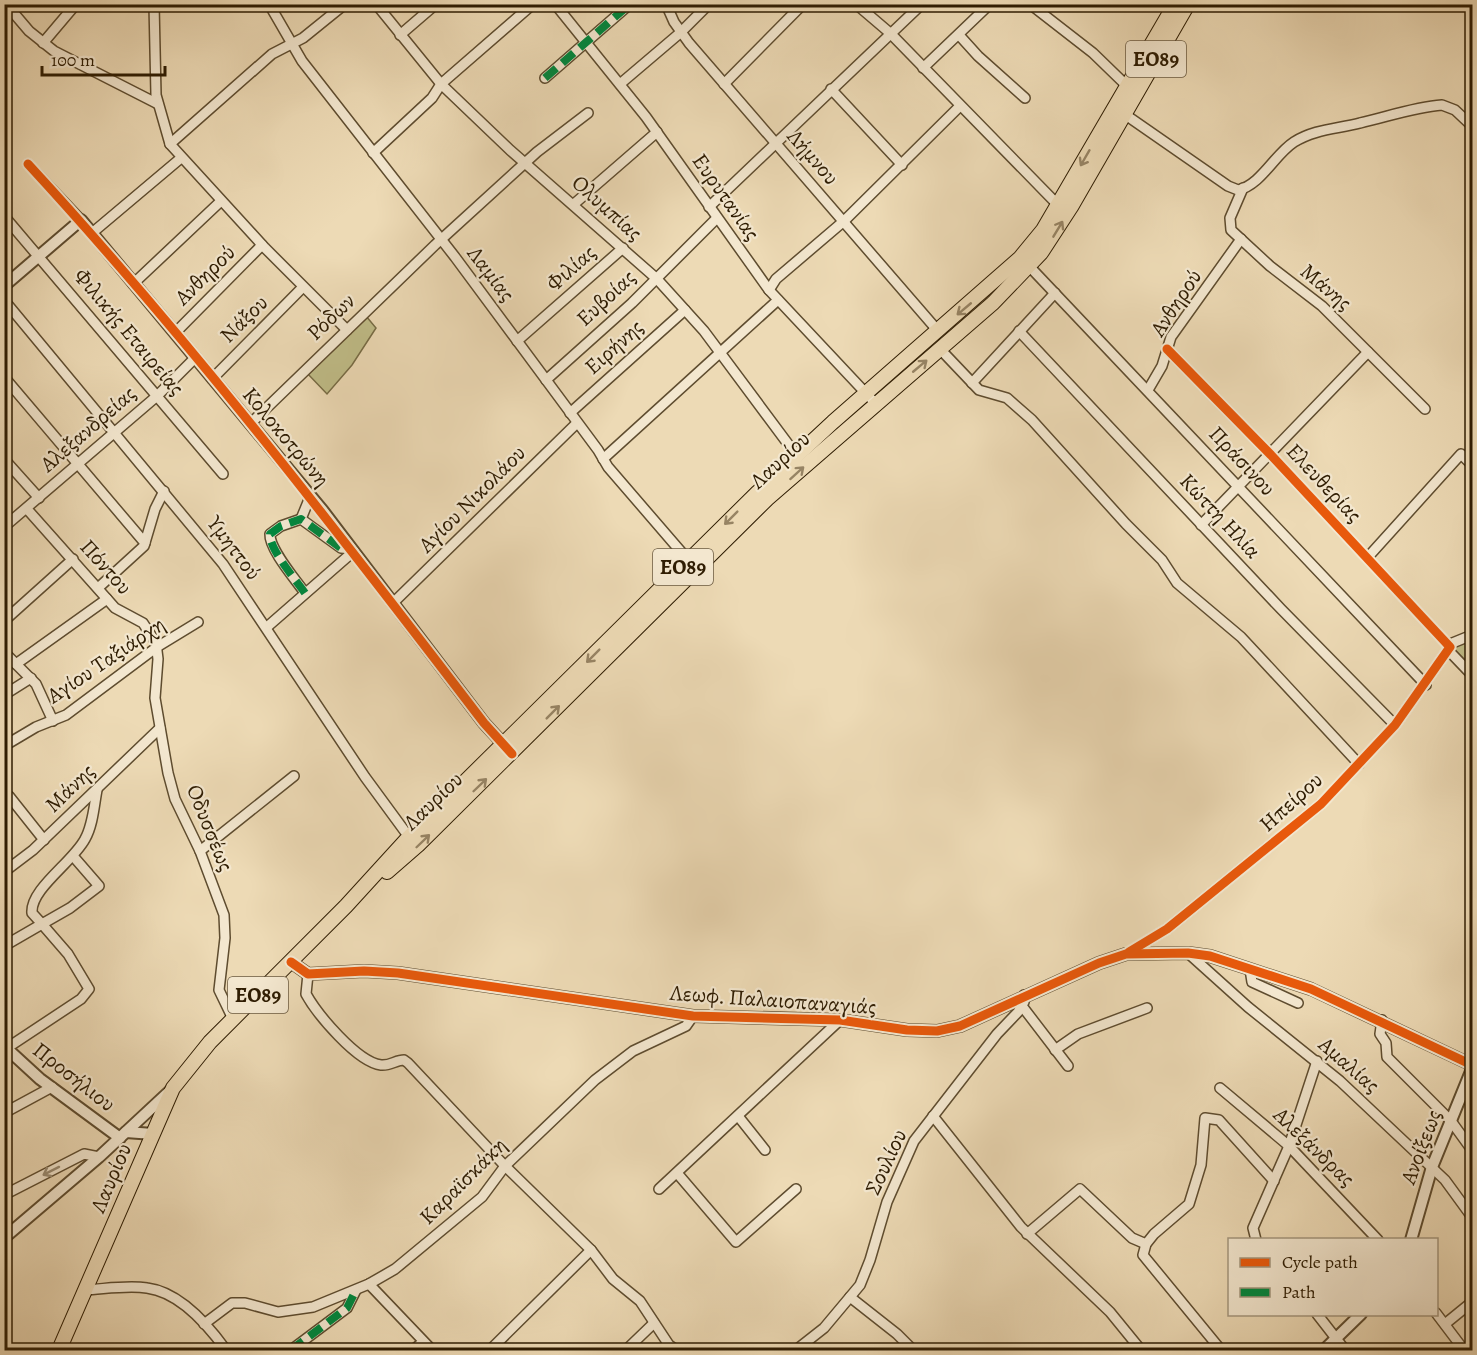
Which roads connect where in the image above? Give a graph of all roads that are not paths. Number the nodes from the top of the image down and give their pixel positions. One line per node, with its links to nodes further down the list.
1 (6, 4): 24 (street)
2 (76, 4): 24 (street)
3 (154, 4): 35 (street)
4 (269, 4): 26 (street, Λαμίας)
5 (345, 4): 26 (street)
6 (376, 4): 22 (street, Ολυμπίας)
7 (436, 4): 22 (street)
8 (533, 4): 29 (street)
9 (555, 4): 25 (street, Ευρυτανίας)
10 (630, 4): 25 (street)
11 (666, 4): 20 (street, Λήμνου)
12 (709, 4): 20 (street)
13 (803, 4): 31 (street)
14 (856, 4): 21 (street)
15 (922, 4): 21 (street)
16 (990, 4): 23 (street)
17 (1175, 4): 32 (main road, Λαυρίου / ΕΟ89)
18 (1188, 4): 37 (main road, Λαυρίου / ΕΟ89)
19 (1033, 6): 32 (street)
20 (680, 33): 30 (street); 31 (street, Λήμνου)
21 (890, 33): 27 (street); 33 (street)
22 (400, 35): 29 (street, Ολυμπίας)
23 (959, 35): 27 (street); 34 (street)
24 (43, 43): 35 (street)
25 (586, 43): 28 (street); 30 (street, Ευρυτανίας)
26 (293, 45): 42 (street); 43 (street, Λαμίας)
27 (923, 68): 36 (street)
28 (545, 78)
29 (441, 84): 43 (street); 45 (street, Ολυμπίας)
30 (620, 84): 40 (street, Ευρυτανίας)
31 (724, 84): 41 (street, Λήμνου)
32 (1127, 86): 37 (main road, Λαυρίου / ΕΟ89)
33 (831, 89): 41 (street); 47 (street)
34 (1025, 98)
35 (158, 104): 42 (street)
36 (960, 106): 47 (street); 51 (street)
37 (1120, 111): 48 (street); 51 (main road, Λαυρίου / ΕΟ89, one-way to 51); 63 (main road, Λαυρίου / ΕΟ89, one-way to 37)
38 (588, 113): 45 (street, Ρόδων)
39 (1473, 126): 48 (street, Μάνης)
40 (657, 132): 50 (street); 52 (street, Ευρυτανίας)
41 (775, 143): 52 (street); 56 (street, Λήμνου)
42 (170, 144): 44 (street)
43 (373, 153): 59 (street, Λαμίας)
44 (181, 158): 49 (street); 57 (street)
45 (525, 163): 50 (street, Ολυμπίας); 59 (street, Ρόδων)
46 (28, 164): 55 (street, Κολοκοτρώνη)
47 (902, 165): 56 (street)
48 (1243, 188): 58 (street, Μάνης)
49 (221, 201): 60 (street); 65 (street)
50 (573, 204): 61 (street, Ολυμπίας)
51 (1058, 206): 74 (main road, Λαυρίου / ΕΟ89, one-way to 74)
52 (710, 207): 54 (street, Ευρυτανίας)
53 (4, 216): 62 (street, Φιλικής Εταιρείας)
54 (717, 218): 64 (street, Ευβοίας); 68 (street, Ευρυτανίας)
55 (81, 220): 57 (street, Κολοκοτρώνη); 62 (street)
56 (844, 221): 68 (street); 74 (street, Λήμνου)
57 (92, 233): 65 (street, Κολοκοτρώνη)
58 (1241, 239): 79 (street, Ανθηρού); 80 (street, Μάνης)
59 (441, 240): 73 (street, Ρόδων); 77 (street, Λαμίας)
60 (262, 245): 67 (street); 76 (street, Ανθηρού)
61 (623, 248): 64 (street, Ολυμπίας); 77 (street, Φιλίας)
62 (39, 256): 66 (street); 89 (street, Φιλικής Εταιρείας)
63 (1029, 266): 69 (street, Πράσινου); 78 (main road, Λαυρίου / ΕΟ89)
64 (657, 279): 72 (street, Ολυμπίας); 85 (street, Ευβοίας)
65 (133, 284): 76 (street, Κολοκοτρώνη)
66 (4, 286)
67 (303, 287): 73 (street); 84 (street, Νάξου)
68 (769, 290): 71 (street, Ευρυτανίας)
69 (1055, 293): 75 (street); 87 (street, Πράσινου)
70 (4, 300): 95 (street, Υμηττού)
71 (778, 300): 81 (street); 88 (street, Ευρυτανίας)
72 (685, 310): 81 (street, Ολυμπίας); 92 (street, Ειρήνης)
73 (346, 330): 94 (street, Ρόδων)
74 (938, 331): 88 (main road, Λαυρίου / ΕΟ89)
75 (1020, 331): 86 (street); 109 (street, Κώττη Ηλία)
76 (175, 333): 82 (street, Κολοκοτρώνη)
77 (517, 341): 85 (street, Λαμίας)
78 (940, 349): 86 (street); 90 (main road, Λαυρίου / ΕΟ89, one-way to 78)
79 (1167, 349): 87 (street, Ανθηρού); 96 (street, Ελευθερίας)
80 (1368, 352): 91 (street, Μάνης); 96 (street)
81 (721, 354): 97 (street, Ολυμπίας); 99 (street)
82 (195, 358): 84 (street, Κολοκοτρώνη); 89 (street, Αλεξανδρείας)
83 (4, 377): 100 (street)
84 (212, 379): 94 (street, Κολοκοτρώνη)
85 (546, 380): 92 (street, Λαμίας)
86 (972, 383): 137 (street)
87 (1148, 390): 103 (street, Πράσινου)
88 (866, 392): 90 (street, Ευρυτανίας); 97 (main road, Λαυρίου / ΕΟ89)
89 (157, 396): 95 (street, Αλεξανδρείας); 102 (street, Φιλικής Εταιρείας)
90 (876, 404): 136 (main road, Λαυρίου / ΕΟ89, one-way to 90)
91 (1425, 409)
92 (570, 413): 93 (street, Λαμίας)
93 (578, 423): 99 (street, Λαμίας); 119 (street, Αγίου Νικολάου)
94 (250, 424): 105 (street, Κολοκοτρώνη)
95 (114, 433): 100 (street, Αλεξανδρείας); 104 (street, Υμηττού)
96 (1271, 455): 103 (street); 113 (street, Ελευθερίας)
97 (797, 456): 115 (main road, Λαυρίου / ΕΟ89, one-way to 115)
98 (4, 459): 106 (street)
99 (603, 459): 115 (street, Λαμίας)
100 (77, 463): 106 (street, Αλεξανδρείας); 111 (street)
101 (1473, 465): 113 (street)
102 (223, 474)
103 (1239, 485): 109 (street); 130 (street, Πράσινου)
104 (164, 490): 111 (street); 122 (street, Υμηττού)
105 (310, 496): 108 (street); 112 (street, Κολοκοτρώνη)
106 (39, 498): 107 (street, Αλεξανδρείας)
107 (27, 509): 110 (street, Αλεξανδρείας); 114 (street, Πόντου)
108 (301, 519): 112 (street); 117 (street)
109 (1201, 525): 133 (street, Κώττη Ηλία)
110 (4, 527)
111 (145, 543): 116 (street)
112 (353, 550): 117 (street); 119 (street, Κολοκοτρώνη)
113 (1368, 557): 125 (street, Ελευθερίας)
114 (73, 559): 116 (street, Πόντου); 120 (street)
115 (689, 561): 136 (main road, Λαυρίου / ΕΟ89, one-way to 136)
116 (98, 588): 118 (street, Πόντου)
117 (305, 593): 122 (street)
118 (107, 598): 124 (street, Πόντου); 127 (street)
119 (393, 603): 136 (street, Κολοκοτρώνη)
120 (4, 621)
121 (198, 622): 124 (street, Αγίου Ταξιάρχη)
122 (267, 627): 141 (street, Υμηττού)
123 (1473, 635): 125 (street)
124 (157, 647): 132 (street, Αγίου Ταξιάρχη); 134 (street, Οδυσσέως)
125 (1450, 647): 128 (street, Ελευθερίας); 130 (street, Ηπείρου)
126 (4, 652): 127 (street)
127 (16, 664): 129 (street)
128 (1473, 675)
129 (30, 678): 131 (street); 132 (street)
130 (1426, 684): 133 (street, Ηπείρου)
131 (4, 695)
132 (53, 721): 135 (street, Αγίου Ταξιάρχη)
133 (1395, 725): 137 (street, Ηπείρου)
134 (160, 728): 139 (street, Μάνης); 143 (street, Οδυσσέως)
135 (4, 746)
136 (508, 749): 141 (main road, Λαυρίου / ΕΟ89); 146 (main road, Λαυρίου / ΕΟ89, one-way to 136)
137 (1359, 764): 150 (street, Ηπείρου)
138 (294, 776): 143 (street)
139 (97, 790): 142 (street, Μάνης); 144 (street)
140 (9, 796): 142 (street)
141 (409, 837): 146 (main road, Λαυρίου / ΕΟ89)
142 (44, 840): 145 (street, Μάνης)
143 (200, 851): 158 (street, Οδυσσέως)
144 (74, 856): 147 (street); 147 (street)
145 (4, 872)
146 (346, 906): 151 (main road, Λαυρίου / ΕΟ89)
147 (42, 924): 148 (street); 161 (street)
148 (4, 946)
149 (1188, 953): 150 (street, Λεωφ. Παλαιοπαναγιάς); 152 (street, Λεωφ. Παλαιοπαναγιάς); 163 (street, Αμαλίας)
150 (1126, 954): 154 (street, Λεωφ. Παλαιοπαναγιάς)
151 (291, 962): 153 (street); 158 (main road, Λαυρίου / ΕΟ89)
152 (1250, 969): 155 (street); 160 (street, Λεωφ. Παλαιοπαναγιάς)
153 (308, 974): 157 (street, Λεωφ. Παλαιοπαναγιάς); 179 (street)
154 (1023, 1001): 159 (street, Λεωφ. Παλαιοπαναγιάς); 162 (street); 171 (street, Σουλίου)
155 (1298, 1003)
156 (1147, 1008): 162 (street)
157 (693, 1016): 159 (street, Λεωφ. Παλαιοπαναγιάς); 179 (street, Καραϊσκάκη)
158 (233, 1019): 167 (main road, Λαυρίου / ΕΟ89)
159 (840, 1020): 170 (street)
160 (1382, 1020): 165 (street, Λεωφ. Παλαιοπαναγιάς); 172 (street)
161 (6, 1047): 166 (street, Προσήλιου)
162 (1055, 1050): 164 (street)
163 (1317, 1061): 175 (street); 180 (street, Αμαλίας)
164 (1068, 1066)
165 (1473, 1067): 172 (street, Ανοίξεως)
166 (52, 1087): 169 (street); 174 (street, Προσήλιου)
167 (173, 1088): 173 (main road, Λαυρίου / ΕΟ89); 174 (street)
168 (1220, 1088): 175 (street, Αλεξάνδρας)
169 (4, 1113)
170 (738, 1116): 176 (street); 181 (street)
171 (933, 1116): 187 (street); 197 (street, Σουλίου)
172 (1451, 1121): 177 (street); 180 (street, Ανοίξεως)
173 (153, 1134): 174 (street); 195 (main road, Λαυρίου / ΕΟ89)
174 (123, 1135): 178 (street)
175 (1289, 1146): 182 (street); 190 (street, Αλεξάνδρας)
176 (765, 1150)
177 (1473, 1150)
178 (99, 1157): 185 (street, one-way to 185); 188 (street)
179 (506, 1166): 193 (street); 194 (street, Καραϊσκάκη)
180 (1432, 1167): 186 (street, Αμαλίας); 191 (street, Ανοίξεως)
181 (677, 1173): 183 (street); 184 (street)
182 (1274, 1180): 189 (street); 192 (street)
183 (796, 1189)
184 (659, 1190)
185 (4, 1196)
186 (1473, 1217)
187 (1027, 1234): 192 (street); 217 (street)
188 (4, 1238)
189 (1256, 1238)
190 (1377, 1238)
191 (1411, 1238)
192 (1146, 1244): 218 (street)
193 (591, 1250): 202 (street); 212 (street)
194 (369, 1284): 196 (street, Καραϊσκάκη); 206 (street)
195 (85, 1290): 203 (street); 207 (main road, Λαυρίου / ΕΟ89)
196 (356, 1290): 203 (street, Καραϊσκάκη); 209 (street)
197 (850, 1297): 215 (street, Σουλίου); 216 (street)
198 (1473, 1302): 204 (street)
199 (1438, 1314): 204 (street)
200 (1319, 1316): 205 (street)
201 (1359, 1316): 205 (street)
202 (654, 1323): 213 (street); 214 (street)
203 (204, 1324): 208 (street)
204 (1445, 1324): 221 (street)
205 (1336, 1339): 219 (street); 220 (street)
206 (423, 1342): 210 (street); 211 (street)
207 (59, 1350)
208 (226, 1350)
209 (291, 1350)
210 (413, 1350)
211 (432, 1350)
212 (490, 1350)
213 (626, 1350)
214 (676, 1350)
215 (796, 1350)
216 (913, 1350)
217 (1142, 1350)
218 (1221, 1350)
219 (1324, 1350)
220 (1345, 1350)
221 (1464, 1350)

